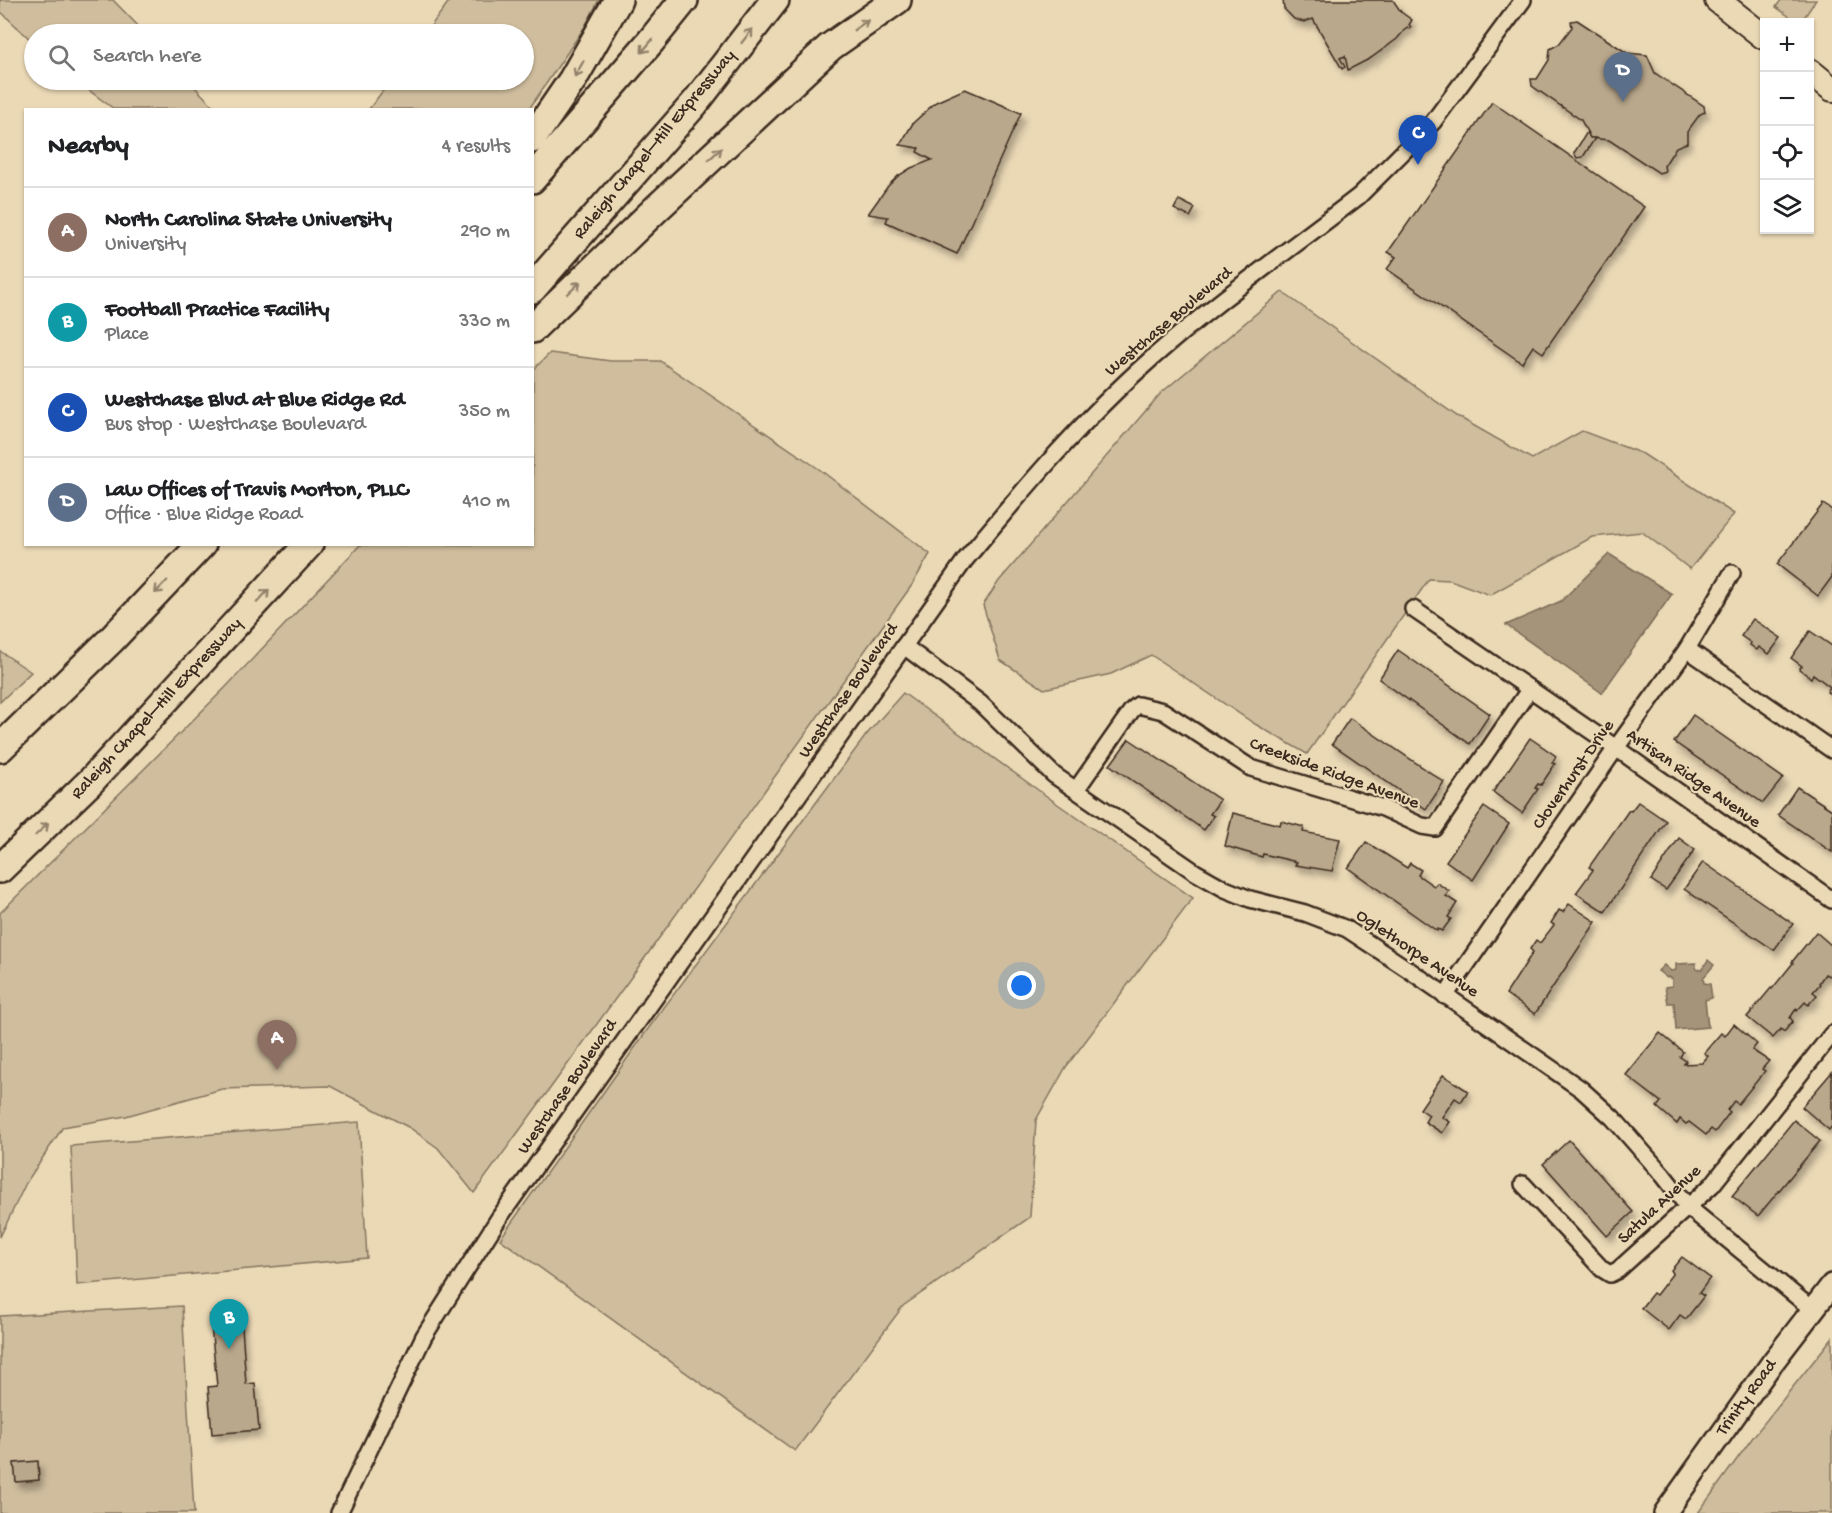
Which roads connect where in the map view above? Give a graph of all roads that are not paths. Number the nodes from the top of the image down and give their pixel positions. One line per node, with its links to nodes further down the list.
1 (618, 0): 10 (highway, one-way to 10)
2 (684, 0): 11 (highway, one-way to 11)
3 (775, 0): 12 (highway, Raleigh Chapel–Hill Expressway, one-way to 3)
4 (897, 0): 13 (highway, one-way to 4)
5 (1523, 0): 18 (street, Westchase Boulevard)
6 (1717, 0): 7 (main road)
7 (1760, 34)
8 (1810, 72): 9 (main road)
9 (1832, 89)
10 (534, 136)
11 (534, 177)
12 (534, 287)
13 (534, 327)
14 (200, 546): 21 (highway, one-way to 21)
15 (309, 546): 25 (highway, Raleigh Chapel–Hill Expressway, one-way to 15)
16 (1731, 573): 19 (street, Cloverhurst Drive)
17 (1413, 609): 20 (street, Artisan Ridge Avenue)
18 (904, 646): 24 (street, Oglethorpe Avenue); 33 (street, Westchase Boulevard)
19 (1688, 649): 22 (street, Cloverhurst Drive); 23 (street)
20 (1529, 690): 22 (street, Artisan Ridge Avenue); 24 (street, Creekside Ridge Avenue)
21 (0, 748)
22 (1616, 748): 26 (street, Artisan Ridge Avenue); 27 (street, Cloverhurst Drive)
23 (1832, 750)
24 (1076, 790): 27 (street, Oglethorpe Avenue)
25 (0, 869)
26 (1832, 900)
27 (1445, 996): 30 (street, Oglethorpe Avenue)
28 (1832, 1034): 30 (street, Satula Avenue)
29 (1523, 1184): 30 (street, Satula Avenue)
30 (1688, 1207): 32 (street, Oglethorpe Avenue)
31 (1832, 1285): 32 (main road, Trinity Road)
32 (1813, 1310): 34 (main road, Trinity Road)
33 (339, 1513)
34 (1665, 1513)

